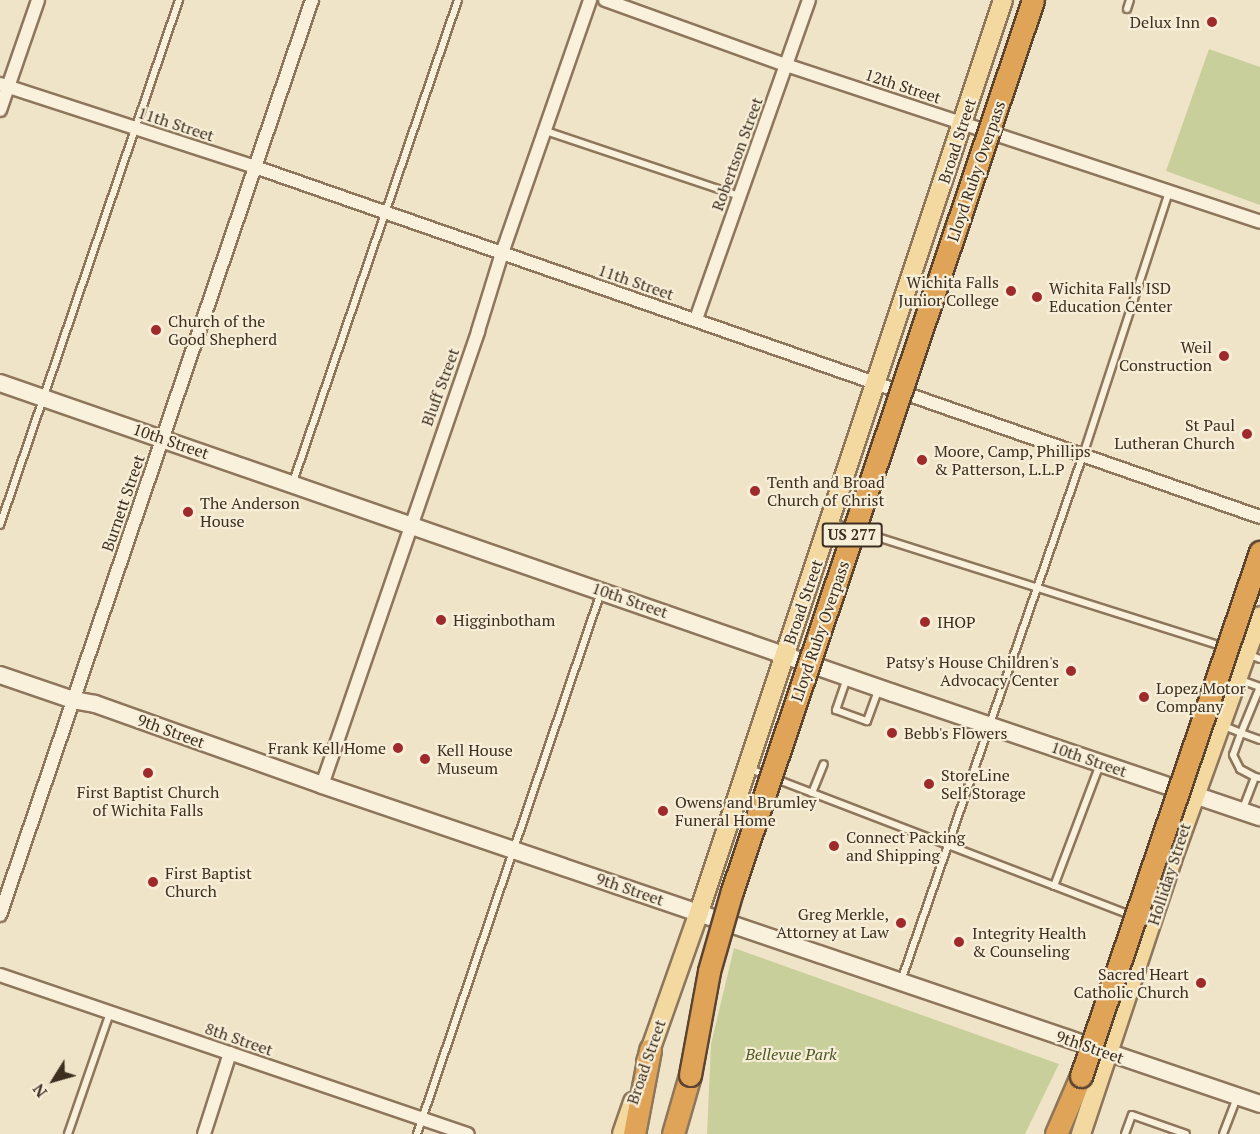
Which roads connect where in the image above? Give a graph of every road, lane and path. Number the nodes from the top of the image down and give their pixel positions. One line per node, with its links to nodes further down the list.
1 (38, 0): 13 (street)
2 (179, 0): 16 (lane)
3 (312, 0): 18 (street, Burnett Street)
4 (458, 0): 21 (lane)
5 (591, 0): 17 (street, Bluff Street)
6 (605, 0): 12 (street, 12th Street)
7 (808, 0): 12 (street, Robertson Street)
8 (1003, 0): 15 (main road, Broad Street)
9 (1033, 0): 72 (highway, Lloyd Ruby Overpass / US 277, bridge)
10 (1130, 0): 11 (lane)
11 (1127, 9)
12 (786, 65): 15 (street, 12th Street); 20 (street, Robertson Street)
13 (4, 86): 14 (street); 16 (street, 11th Street)
14 (0, 110)
15 (962, 123): 19 (street, 12th Street); 26 (main road, Broad Street)
16 (135, 128): 18 (street, 11th Street); 27 (lane)
17 (546, 131): 20 (lane); 23 (street, Bluff Street)
18 (255, 167): 21 (street, 11th Street); 28 (street, Burnett Street)
19 (1169, 192): 22 (street, 12th Street); 29 (lane)
20 (740, 196): 24 (street, Robertson Street)
21 (386, 213): 23 (street, 11th Street); 30 (lane)
22 (1260, 222)
23 (502, 253): 24 (street, 11th Street); 33 (street, Bluff Street)
24 (696, 319): 26 (street, 11th Street)
25 (0, 382): 27 (street, 10th Street)
26 (875, 383): 29 (street, 11th Street); 32 (main road, Broad Street)
27 (44, 397): 28 (street, 10th Street); 34 (lane)
28 (163, 438): 30 (street, 10th Street); 46 (street, Burnett Street)
29 (1083, 455): 31 (street, 11th Street); 36 (lane)
30 (292, 483): 33 (street, 10th Street)
31 (1260, 517)
32 (829, 522): 36 (lane); 39 (main road, Broad Street)
33 (411, 523): 37 (street, 10th Street); 55 (street, Bluff Street)
34 (0, 525)
35 (1260, 552): 73 (highway, bridge)
36 (1036, 587): 40 (lane); 47 (lane)
37 (601, 590): 39 (street, 10th Street); 61 (lane)
38 (1260, 616): 40 (main road, Holliday Street)
39 (785, 655): 42 (street, 10th Street); 53 (main road, Broad Street)
40 (1253, 656): 43 (main road, Holliday Street)
41 (0, 675): 46 (street, 9th Street)
42 (848, 677): 45 (street, 10th Street); 45 (lane)
43 (1238, 679): 44 (lane); 48 (main road, Holliday Street)
44 (1260, 687): 49 (lane)
45 (879, 688): 47 (street, 10th Street)
46 (73, 700): 55 (street, 9th Street); 64 (street, Burnett Street)
47 (988, 725): 51 (street, 10th Street); 60 (lane)
48 (1221, 725): 49 (lane); 57 (main road, Holliday Street)
49 (1241, 733): 50 (lane); 54 (lane)
50 (1260, 740)
51 (1100, 763): 57 (street, 10th Street); 62 (lane)
52 (824, 764): 56 (lane)
53 (747, 768): 56 (lane); 63 (main road, Broad Street)
54 (1258, 778): 58 (lane)
55 (322, 784): 61 (street, 9th Street)
56 (812, 793): 60 (lane)
57 (1196, 796): 58 (street, 10th Street); 65 (main road, Holliday Street)
58 (1242, 811): 59 (street, 10th Street)
59 (1260, 817)
60 (947, 845): 62 (lane); 67 (lane)
61 (513, 849): 63 (street, 9th Street); 76 (lane)
62 (1054, 886): 65 (lane)
63 (699, 912): 67 (street, 9th Street); 69 (main road, Broad Street)
64 (0, 915)
65 (1153, 924): 71 (main road, Holliday Street)
66 (0, 975): 68 (street, 8th Street)
67 (901, 982): 71 (street, 9th Street)
68 (110, 1012): 70 (street, 8th Street); 78 (lane)
69 (650, 1050): 82 (main road, Broad Street); 83 (highway)
70 (230, 1053): 76 (street, 8th Street); 79 (street)
71 (1106, 1053): 74 (street, 9th Street); 88 (main road, Holliday Street)
72 (690, 1075): 84 (highway); 85 (highway, Lloyd Ruby Overpass / US 277)
73 (1081, 1076): 86 (highway); 87 (highway)
74 (1237, 1096): 75 (street, 9th Street); 91 (lane)
75 (1260, 1104)
76 (422, 1118): 80 (lane); 81 (street, 8th Street)
77 (1173, 1132): 89 (lane); 90 (lane)
78 (68, 1134)
79 (204, 1134)
80 (417, 1134)
81 (468, 1134)
82 (622, 1134)
83 (634, 1134)
84 (673, 1134)
85 (687, 1134)
86 (1056, 1134)
87 (1066, 1134)
88 (1081, 1134)
89 (1125, 1134)
90 (1186, 1134)
91 (1223, 1134)

